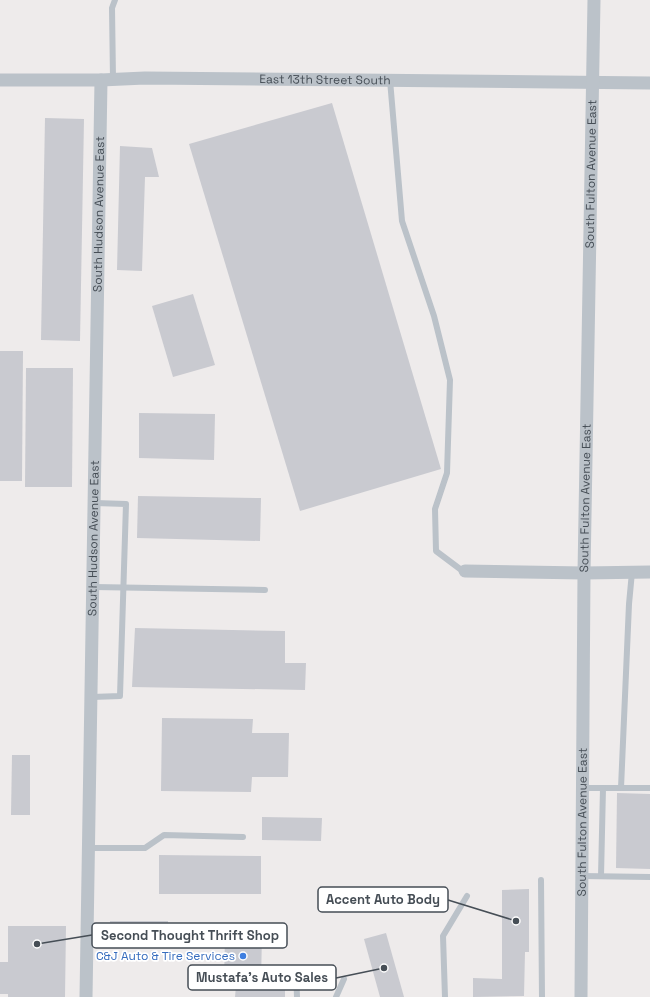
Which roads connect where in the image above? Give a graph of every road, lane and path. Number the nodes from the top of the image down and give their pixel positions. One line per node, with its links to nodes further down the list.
1 (115, 0): 4 (lane)
2 (594, 0): 7 (street, South Fulton Avenue East)
3 (0, 80): 4 (street, East 13th Street South)
4 (107, 80): 5 (street, East 13th Street South); 8 (street, South Hudson Avenue East)
5 (390, 80): 7 (street, East 13th Street South); 9 (lane)
6 (650, 83): 7 (street, East 13th Street South)
7 (592, 84): 12 (street, South Fulton Avenue East)
8 (95, 503): 13 (street, South Hudson Avenue East); 14 (lane)
9 (465, 570): 12 (street)
10 (632, 572): 11 (street); 12 (street); 19 (lane)
11 (650, 572)
12 (584, 573): 17 (street, South Fulton Avenue East)
13 (94, 587): 14 (lane); 16 (street, South Hudson Avenue East)
14 (125, 587): 15 (lane); 16 (lane)
15 (265, 590)
16 (92, 697): 22 (street, South Hudson Avenue East)
17 (582, 788): 18 (lane); 23 (street, South Fulton Avenue East)
18 (603, 788): 19 (lane); 24 (lane)
19 (622, 788): 20 (lane)
20 (650, 788)
21 (243, 837): 22 (lane)
22 (89, 848): 30 (street, South Hudson Avenue East)
23 (582, 876): 24 (lane); 35 (street, South Fulton Avenue East)
24 (601, 876): 25 (lane)
25 (650, 877)
26 (541, 880): 34 (lane)
27 (467, 896): 33 (lane)
28 (296, 969): 31 (lane)
29 (344, 980): 32 (lane)
30 (86, 997)
31 (297, 997)
32 (336, 997)
33 (445, 997)
34 (542, 997)
35 (581, 997)

